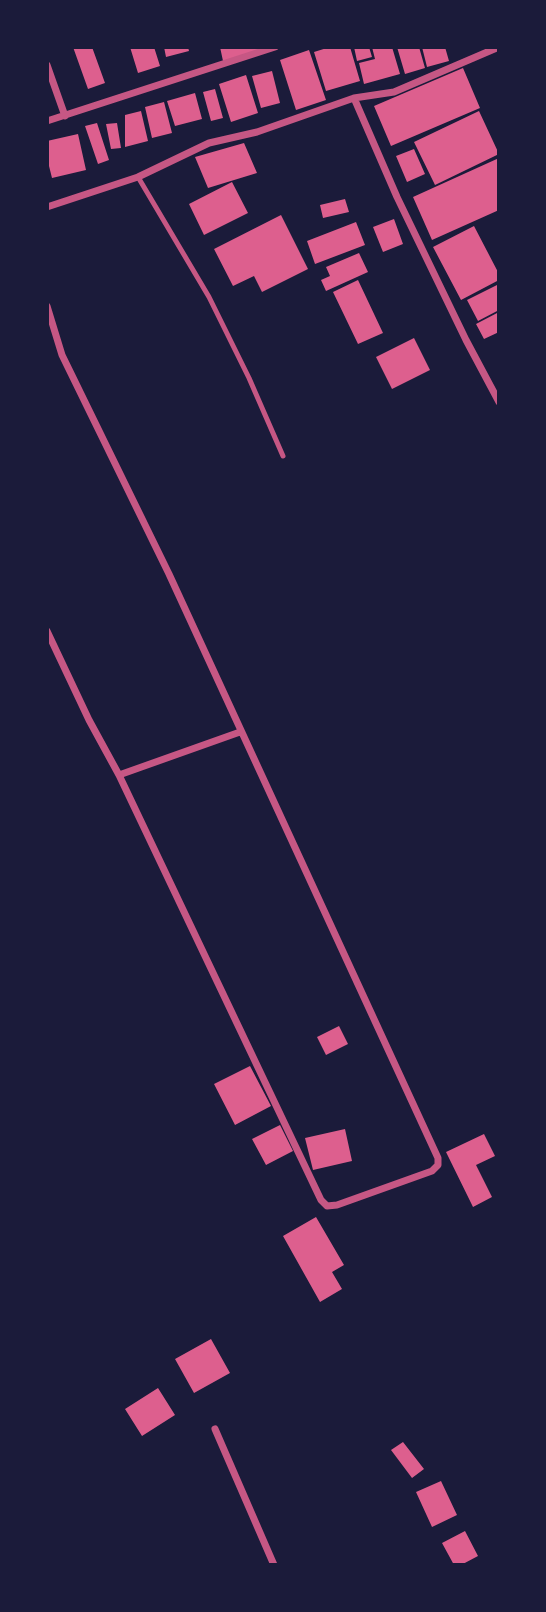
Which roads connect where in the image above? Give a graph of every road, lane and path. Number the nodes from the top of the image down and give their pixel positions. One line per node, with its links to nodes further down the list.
1 (275, 47): 5 (street)
2 (499, 47): 4 (street)
3 (47, 65): 5 (street)
4 (354, 98): 7 (street); 10 (street)
5 (65, 116): 6 (street)
6 (47, 121)
7 (138, 177): 8 (street); 11 (lane)
8 (47, 207)
9 (47, 306): 13 (street)
10 (499, 402)
11 (283, 456)
12 (47, 631): 14 (street)
13 (240, 732): 14 (street); 14 (street)
14 (118, 775)
15 (215, 1429): 16 (street)
16 (274, 1565)

